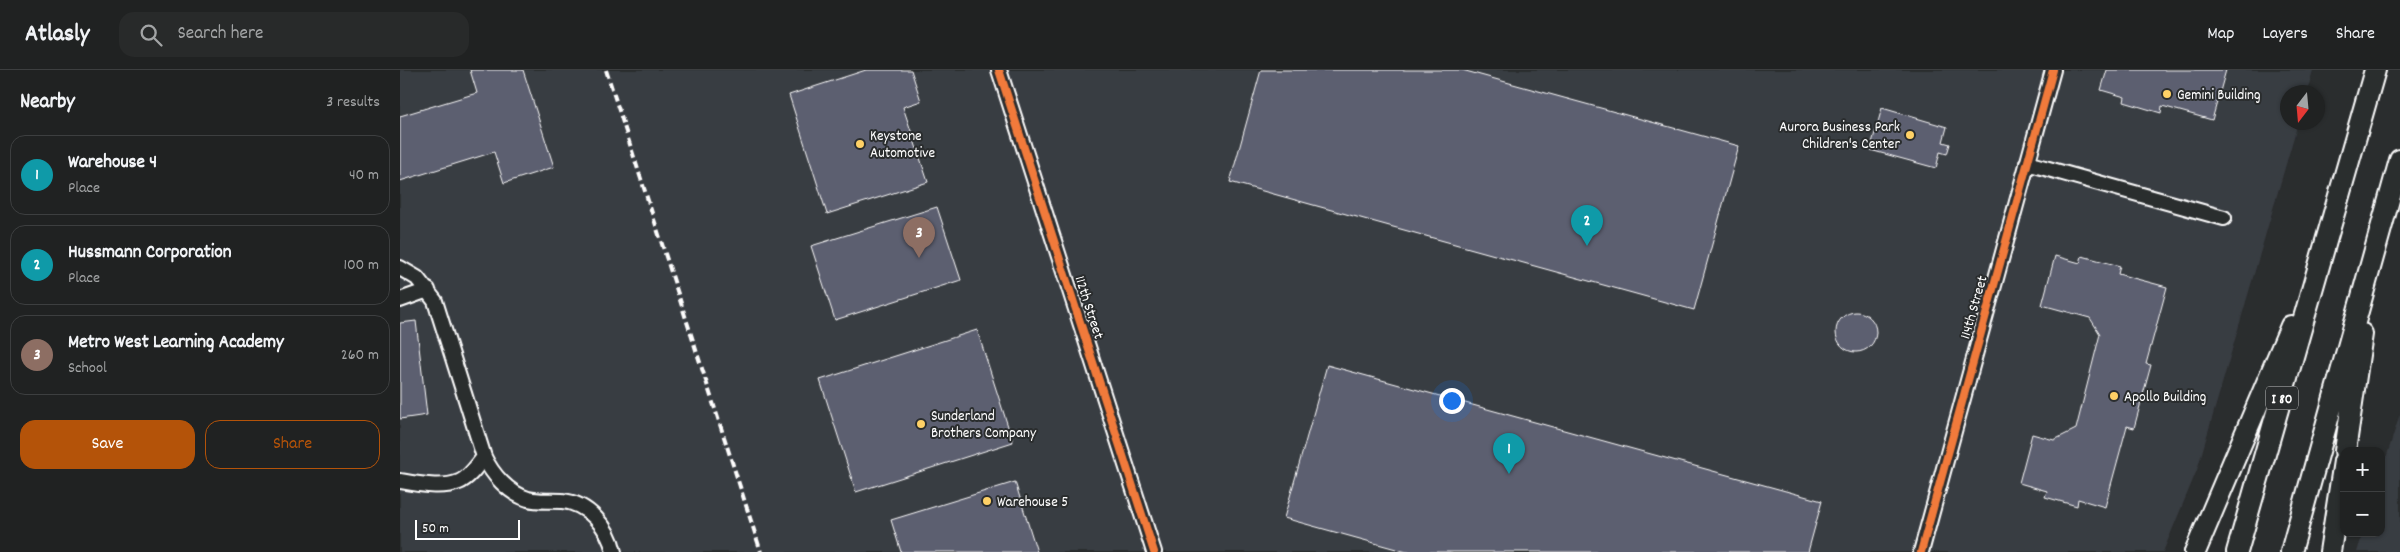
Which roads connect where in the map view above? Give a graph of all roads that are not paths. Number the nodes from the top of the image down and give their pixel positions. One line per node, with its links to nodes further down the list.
1 (999, 70): 17 (street, 112th Street)
2 (2053, 70): 5 (street, 114th Street)
3 (2375, 70): 7 (highway, I 80)
4 (2400, 160): 8 (highway)
5 (2027, 163): 6 (street); 18 (street, 114th Street)
6 (2224, 218)
7 (2326, 243): 19 (highway); 20 (highway, I 80)
8 (2375, 251): 12 (highway); 21 (highway)
9 (400, 268): 10 (street)
10 (428, 290): 11 (street); 13 (street)
11 (400, 300)
12 (2346, 447)
13 (484, 457): 14 (street); 16 (street)
14 (400, 481)
15 (2340, 487): 22 (highway)
16 (614, 552)
17 (1154, 552)
18 (1921, 552)
19 (2195, 552)
20 (2237, 552)
21 (2291, 552)
22 (2330, 552)

